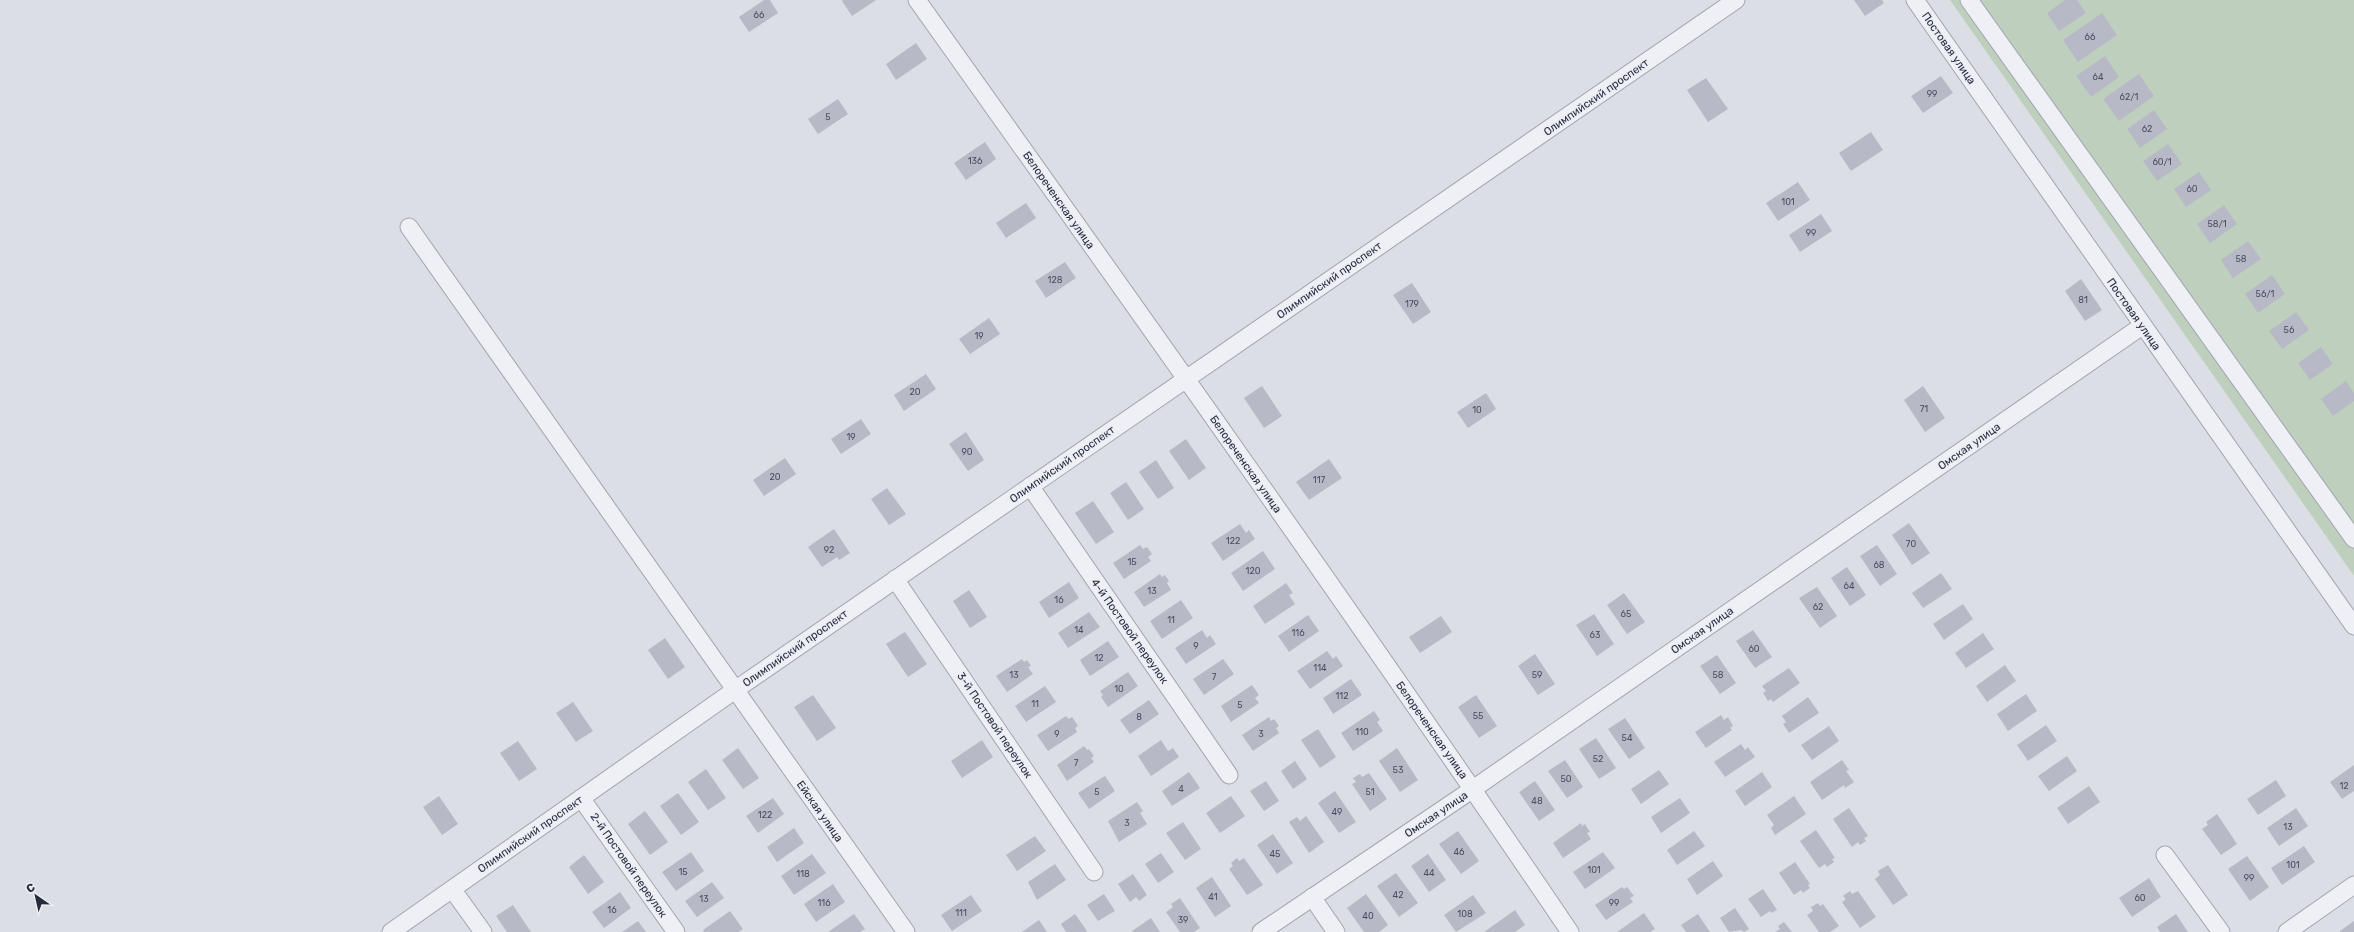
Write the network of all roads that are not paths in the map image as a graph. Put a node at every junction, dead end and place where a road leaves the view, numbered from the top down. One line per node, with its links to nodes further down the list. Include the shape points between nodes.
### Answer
1 (917, 0): 7 (street, Белореченская улица)
2 (1736, 0): 7 (street, Олимпийский проспект)
3 (1915, 0): 6 (street, Постовая улица)
4 (1969, 0): 9 (street)
5 (409, 227): 12 (street, Ейская улица)
6 (2142, 326): 11 (street, Постовая улица); 14 (street, Омская улица)
7 (1186, 379): 8 (street, Олимпийский проспект); 14 (street, Белореченская улица)
8 (1030, 486): 10 (street, Олимпийский проспект); 13 (street, 4-й Постовой переулок)
9 (2354, 538)
10 (895, 579): 12 (street, Олимпийский проспект); 17 (street, 3-й Постовой переулок)
11 (2354, 626)
12 (735, 690): 15 (street, Олимпийский проспект); 24 (street, Ейская улица)
13 (1229, 775)
14 (1473, 789): 20 (street, Омская улица); 27 (street, Белореченская улица)
15 (581, 798): 19 (street, Олимпийский проспект); 23 (street, 2-й Постовой переулок)
16 (2165, 855): 28 (street)
17 (1094, 872)
18 (2354, 885): 29 (street)
19 (452, 889): 21 (street, Олимпийский проспект); 22 (street)
20 (1312, 897): 25 (street, Омская улица); 26 (street)
21 (391, 932)
22 (483, 932)
23 (676, 932)
24 (906, 932)
25 (1261, 932)
26 (1336, 932)
27 (1570, 932)
28 (2221, 932)
29 (2287, 932)

